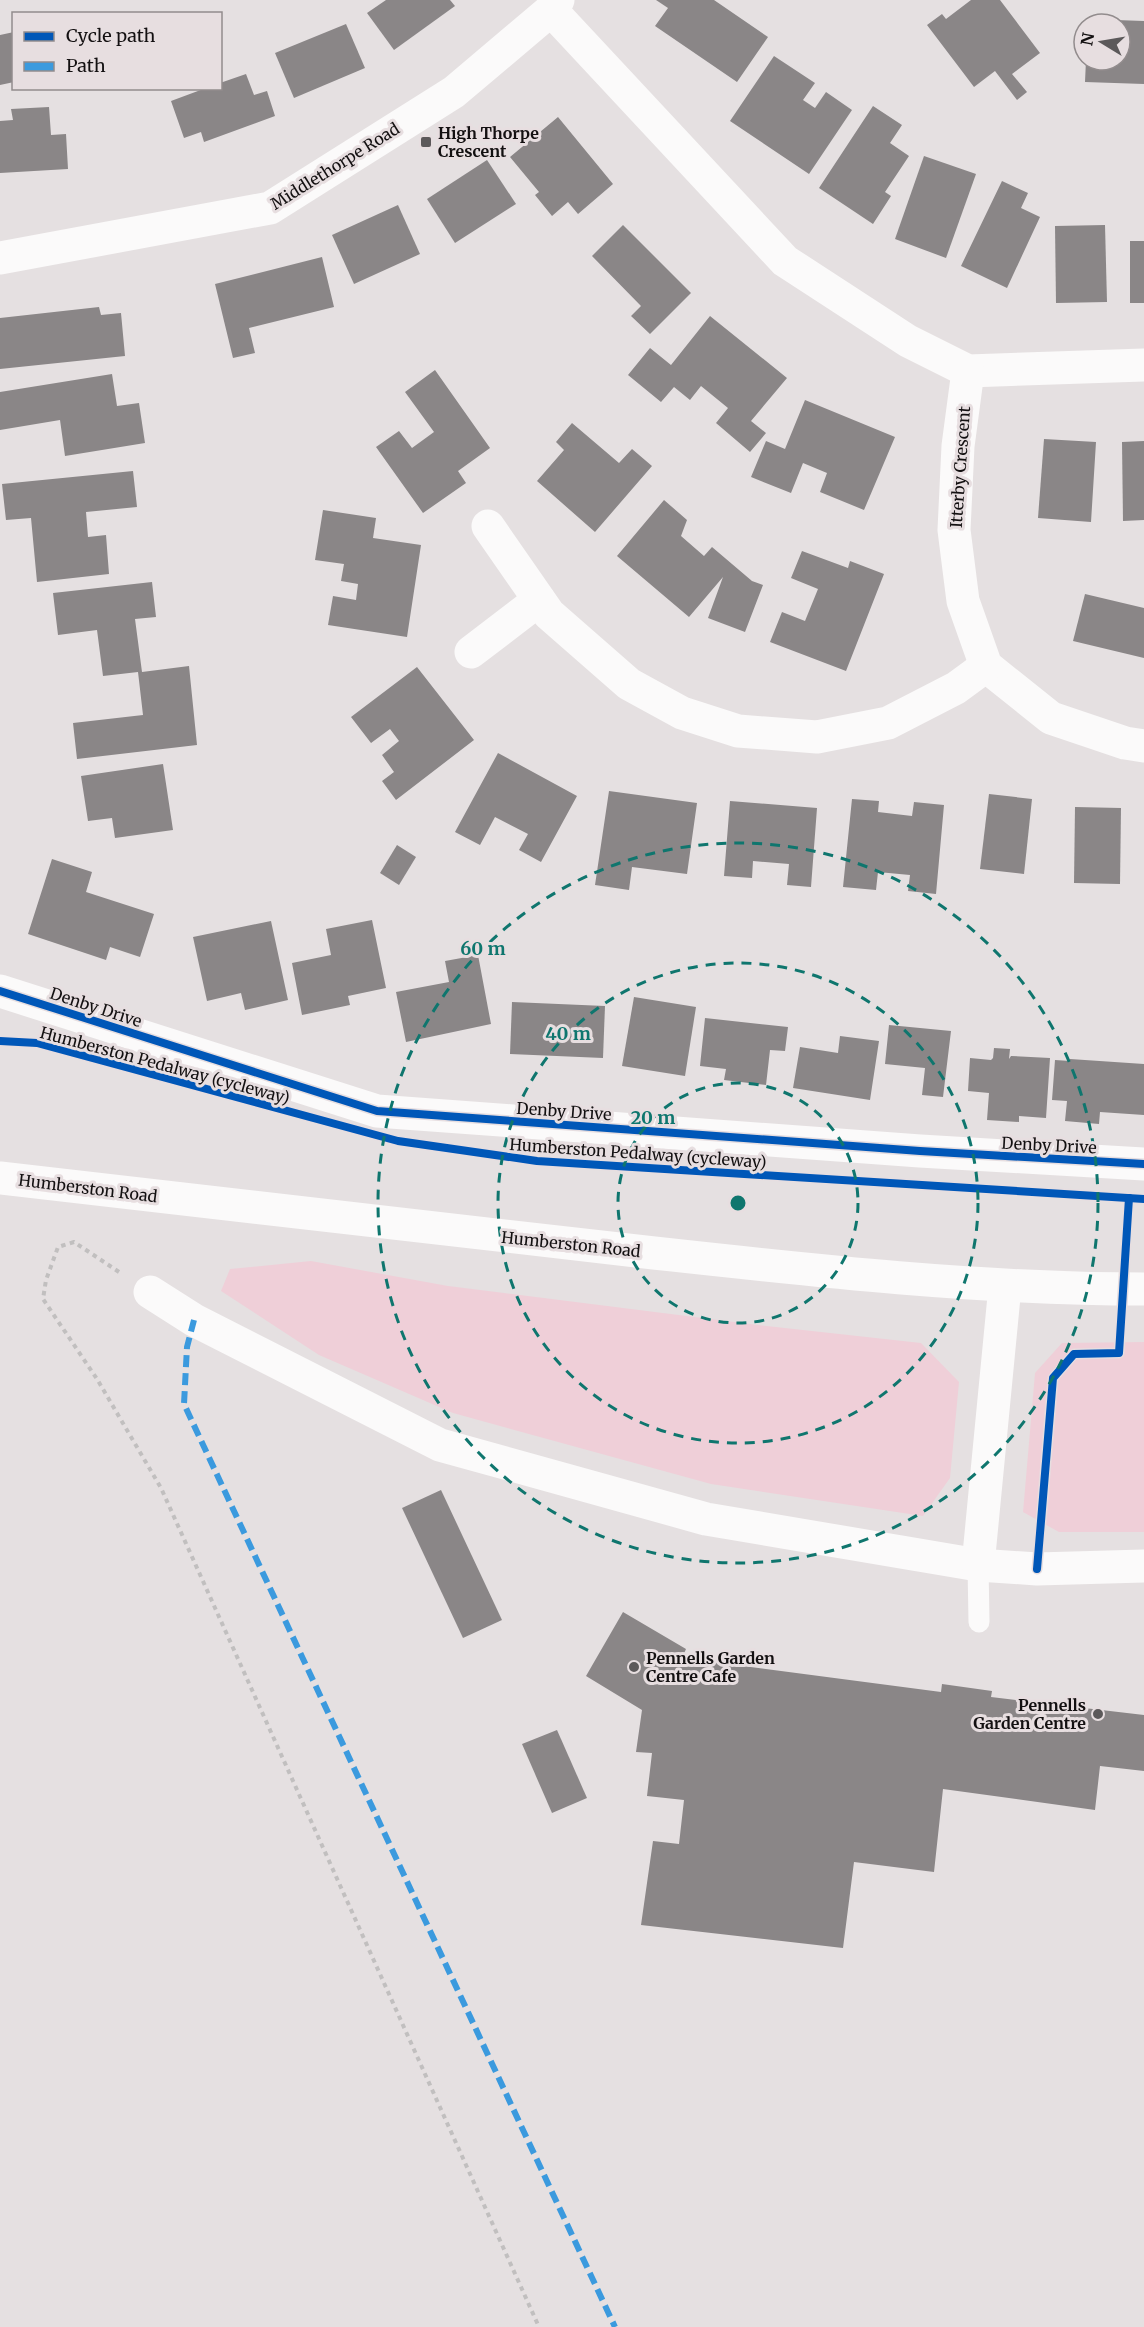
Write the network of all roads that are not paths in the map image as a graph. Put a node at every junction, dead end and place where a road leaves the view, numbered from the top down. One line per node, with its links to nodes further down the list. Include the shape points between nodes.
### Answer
1 (554, 5): 2 (street, Middlethorpe Road, via 454,92 270,208); 4 (street, via 785,261 908,341)
2 (0, 258)
3 (1144, 365): 4 (street)
4 (968, 371): 8 (street, Itterby Crescent, via 958,446 954,530 963,601)
5 (488, 526): 6 (street)
6 (539, 600): 7 (street); 8 (street, via 549,614 629,684 682,713 738,731 817,737 888,723 956,688)
7 (471, 651)
8 (986, 666): 9 (street, via 1050,718)
9 (1144, 746)
10 (0, 991): 11 (street, Denby Drive, via 377,1111)
11 (1144, 1164)
12 (0, 1178): 13 (street, Humberston Road, via 465,1233 888,1278)
13 (1005, 1286): 14 (street, Humberston Road); 16 (street)
14 (1144, 1289)
15 (150, 1292): 16 (street, via 194,1320 440,1445 706,1519)
16 (978, 1565): 17 (street, via 1037,1569); 18 (lane)
17 (1144, 1566)
18 (979, 1622)

